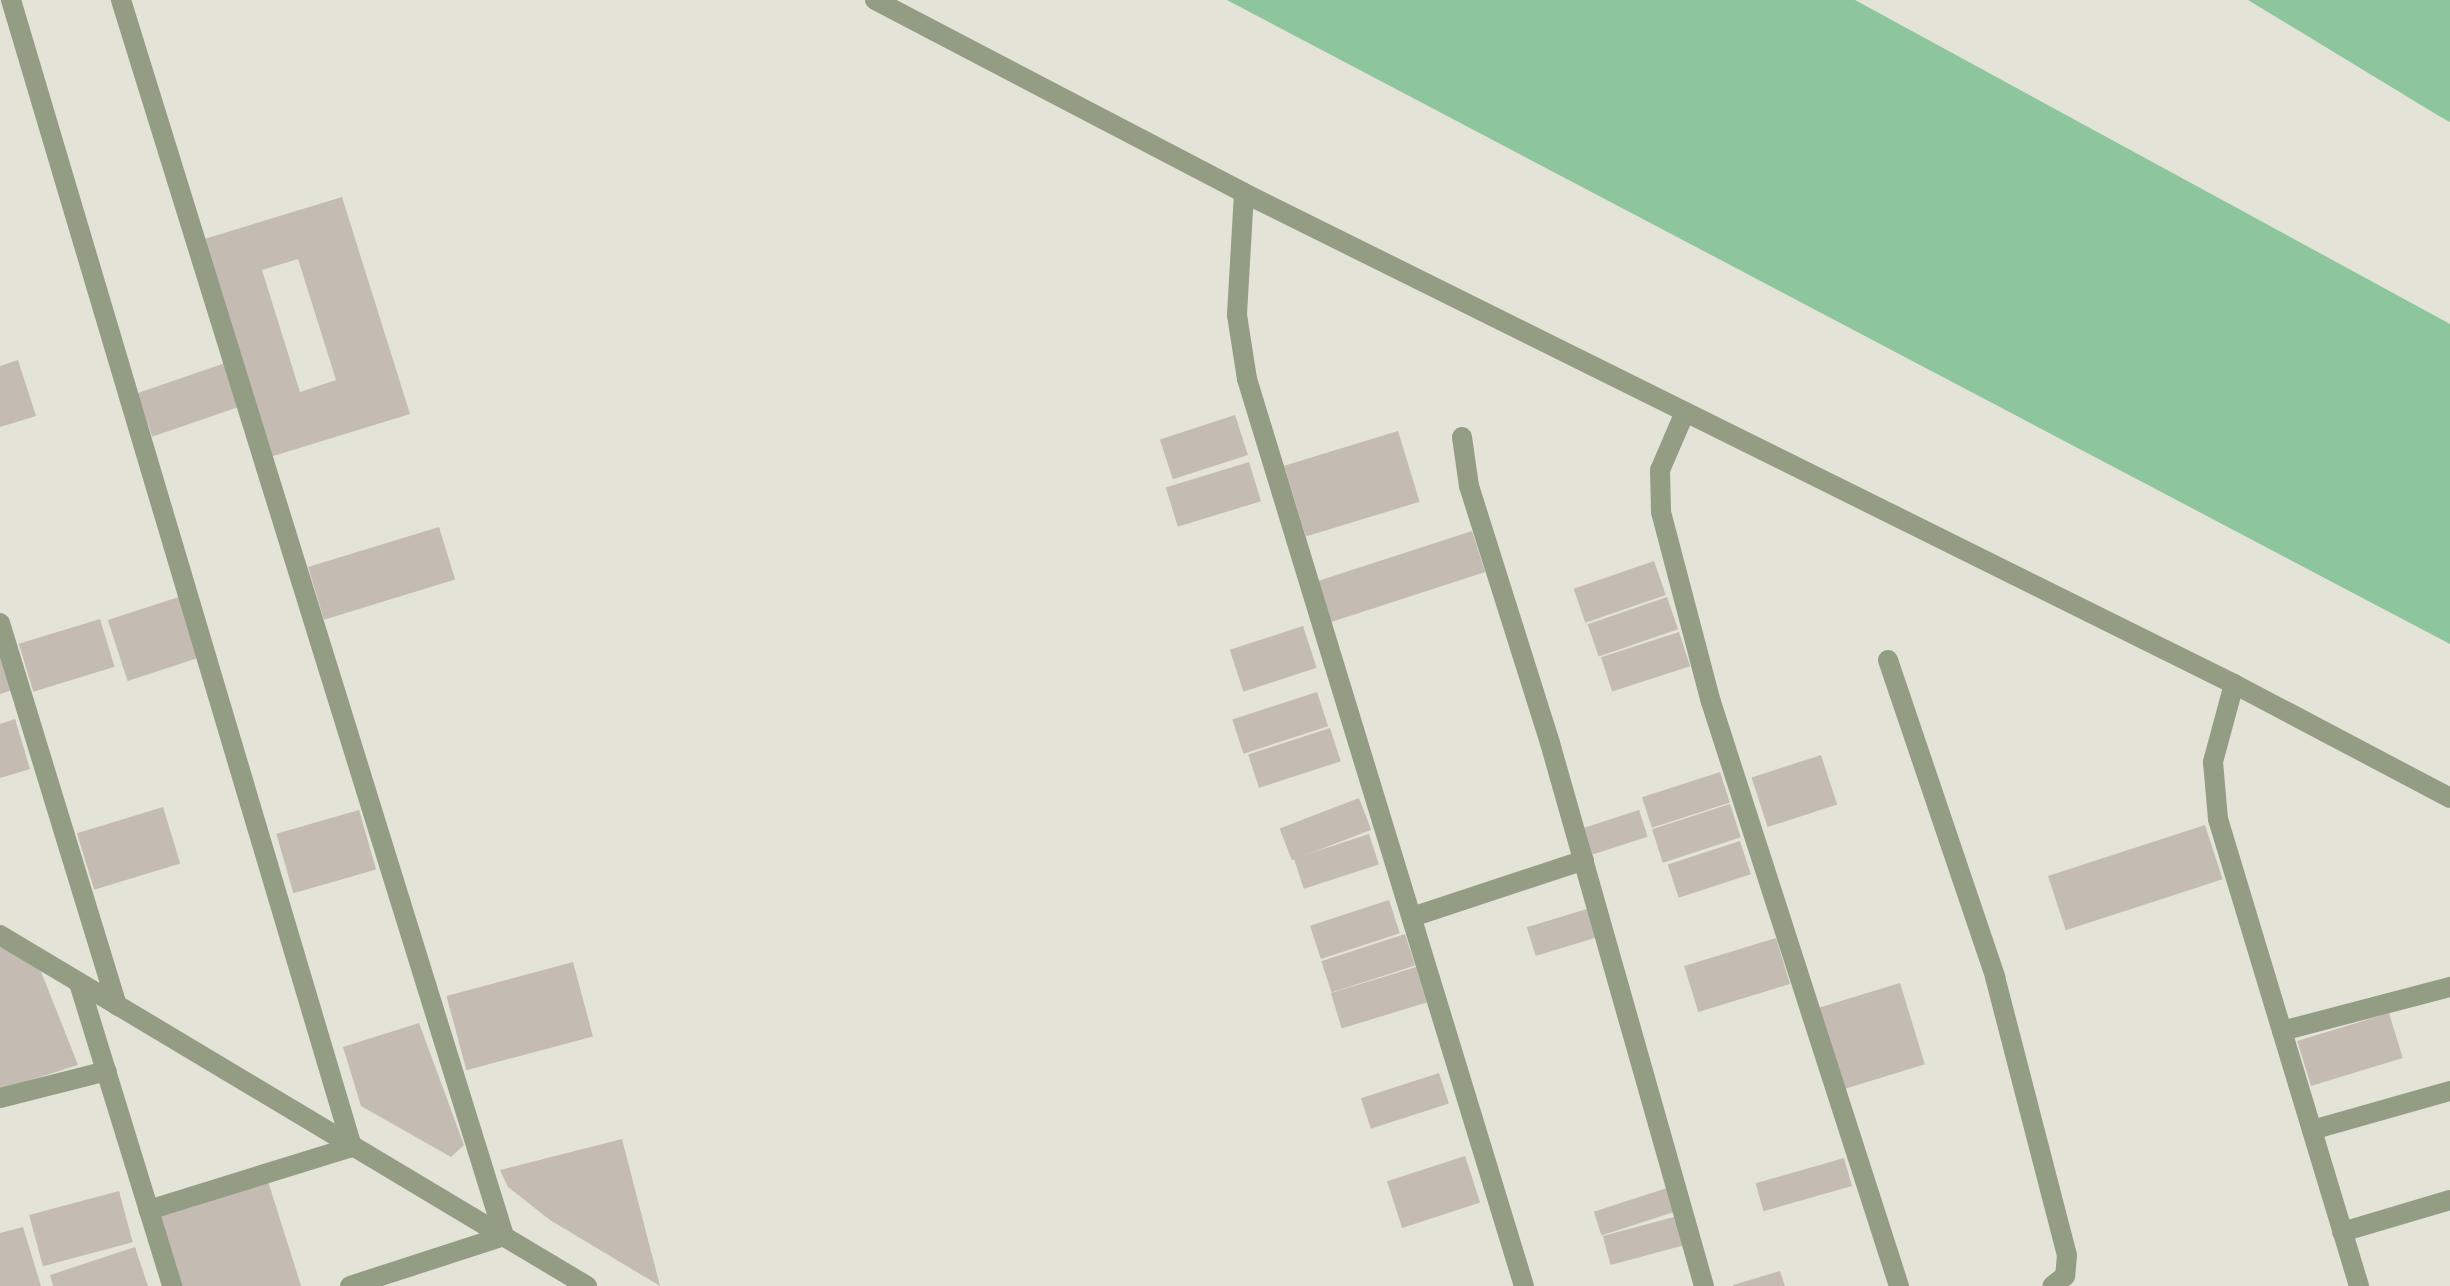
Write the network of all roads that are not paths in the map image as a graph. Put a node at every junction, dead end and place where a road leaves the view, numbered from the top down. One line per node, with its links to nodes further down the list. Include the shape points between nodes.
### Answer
1 (11, 0): 22 (street)
2 (121, 0): 26 (street)
3 (875, 0): 4 (street)
4 (1244, 193): 5 (street); 12 (street, via 1239,349)
5 (1685, 412): 9 (street); 32 (street, via 1660,470 1661,512 1711,702)
6 (1462, 437): 11 (street, via 1469,486)
7 (0, 623): 16 (street)
8 (1888, 660): 33 (street, via 2003,1008 2067,1255 2065,1276)
9 (2234, 684): 10 (street); 17 (street, via 2213,762 2213,790)
10 (2450, 798)
11 (1584, 860): 12 (street); 31 (street)
12 (1412, 917): 30 (street)
13 (0, 935): 14 (street)
14 (79, 983): 16 (street); 18 (street)
15 (2450, 987): 17 (street)
16 (117, 1006): 22 (street)
17 (2282, 1031): 21 (street)
18 (107, 1071): 20 (street); 24 (street)
19 (2450, 1091): 21 (street)
20 (0, 1098)
21 (2312, 1130): 25 (street)
22 (352, 1147): 24 (street); 26 (street)
23 (2450, 1200): 25 (street)
24 (149, 1210): 27 (street)
25 (2342, 1232): 34 (street)
26 (504, 1236): 28 (street); 29 (street)
27 (172, 1286)
28 (350, 1286)
29 (587, 1286)
30 (1524, 1286)
31 (1704, 1286)
32 (1899, 1286)
33 (2052, 1286)
34 (2359, 1286)

